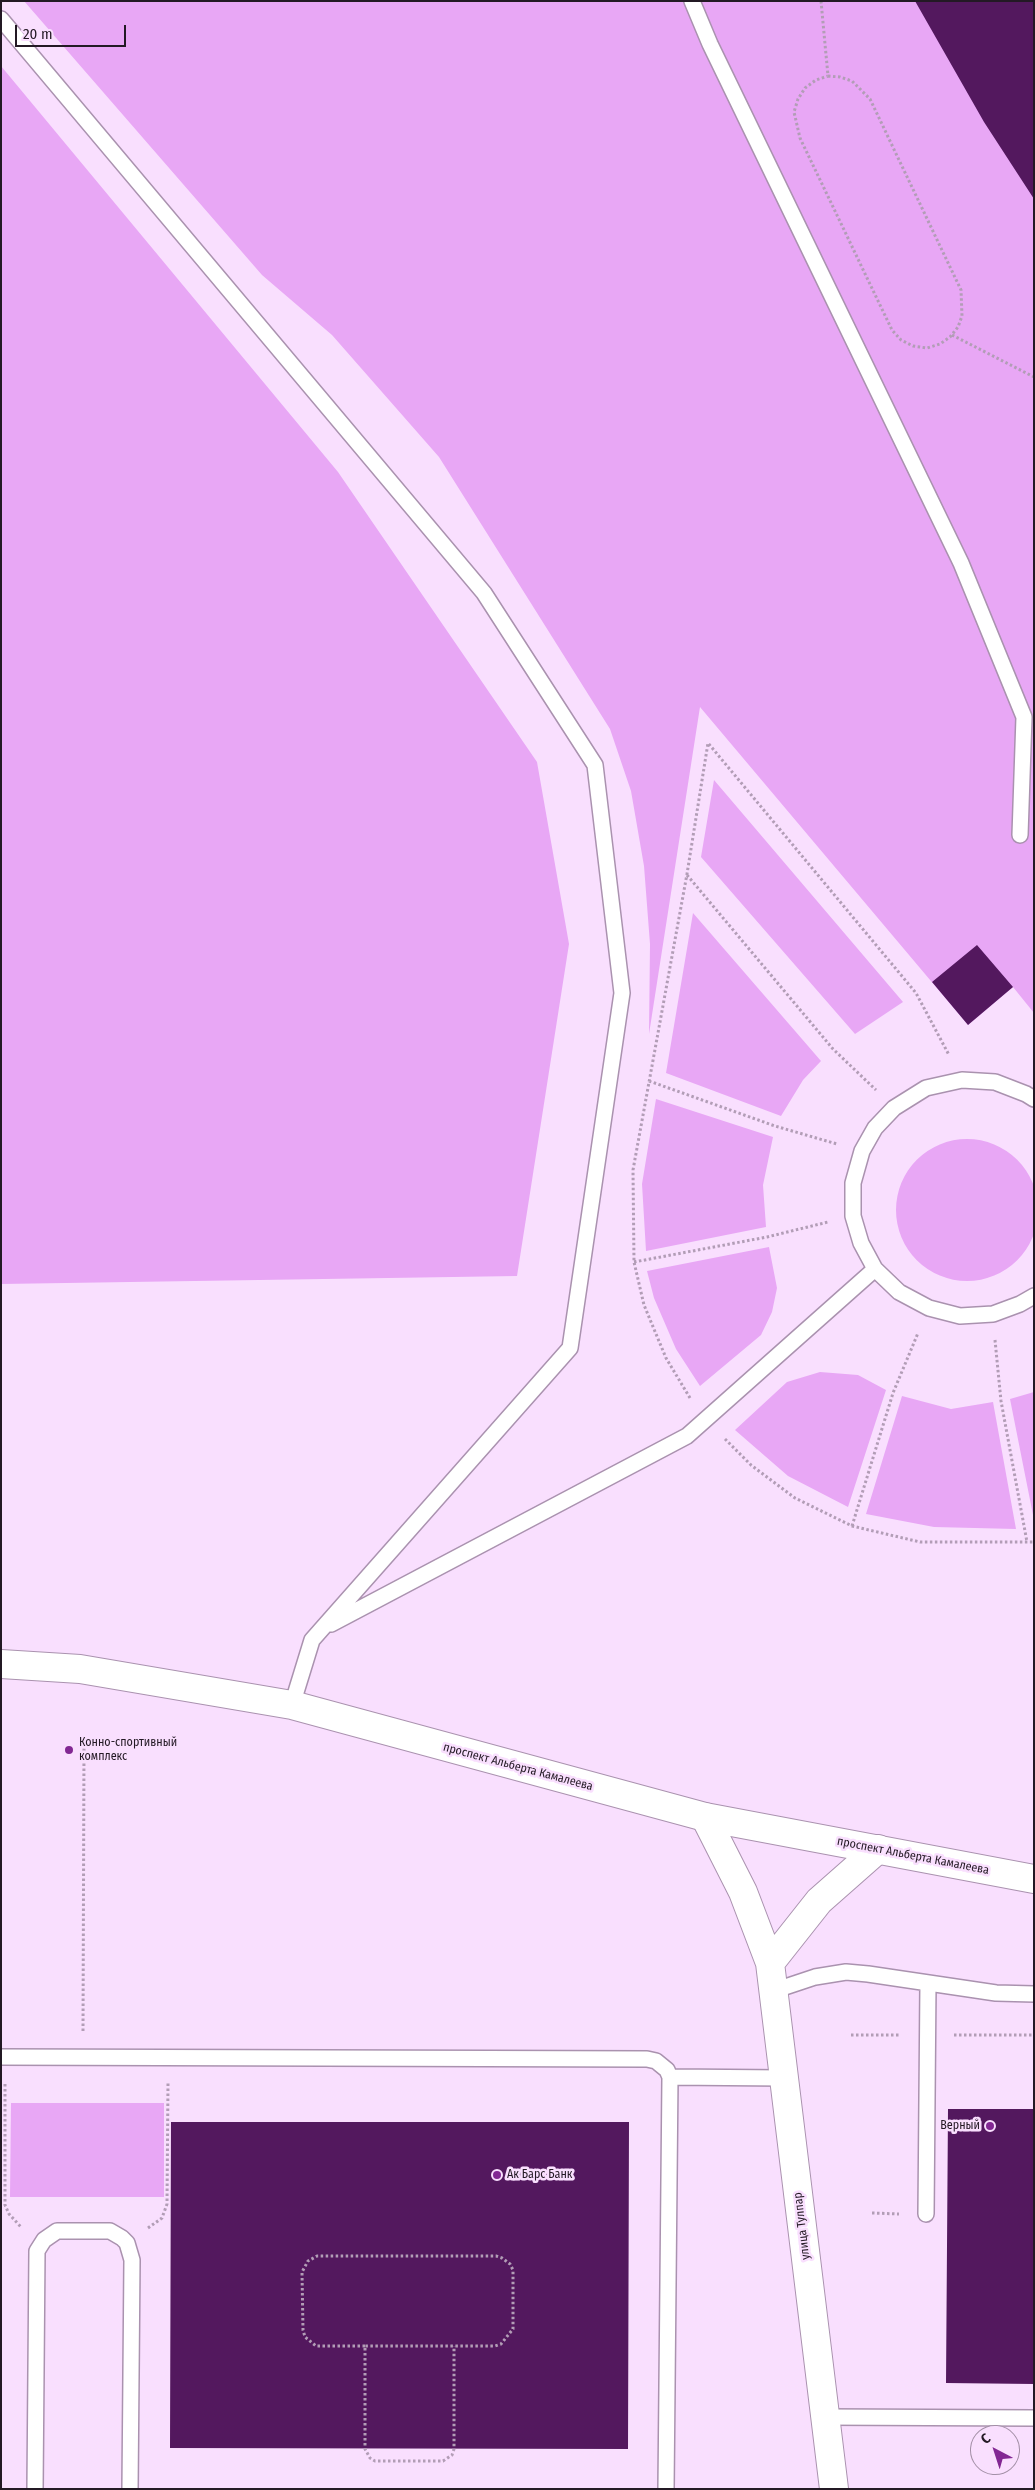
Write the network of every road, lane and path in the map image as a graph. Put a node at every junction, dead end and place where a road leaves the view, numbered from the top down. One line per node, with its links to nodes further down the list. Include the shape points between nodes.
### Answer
1 (692, 1): 7 (lane, via 961,563 1024,717)
2 (821, 1): 4 (path)
3 (1, 19): 24 (lane, via 484,594 595,765 622,993 570,1348)
4 (828, 76): 5 (path, via 852,81 870,99 961,290 962,316); 5 (path, via 816,80 798,99 794,112 796,126 884,319 901,340 914,346 927,348 940,344)
5 (952, 334): 6 (path)
6 (1034, 377)
7 (1020, 835)
8 (687, 874): 9 (path, via 708,743 916,993); 10 (path); 12 (path, via 833,1049)
9 (962, 1080): 11 (lane, via 995,1082); 12 (lane, via 926,1088)
10 (648, 1081): 13 (path, via 775,1126); 15 (path, via 633,1170)
11 (1034, 1099)
12 (894, 1108): 13 (lane, via 875,1128)
13 (862, 1151): 14 (lane, via 853,1183)
14 (853, 1216): 15 (path, via 767,1237); 16 (lane, via 861,1243)
15 (634, 1262): 20 (path, via 644,1305 666,1358 688,1395)
16 (875, 1268): 18 (lane, via 899,1292); 20 (lane)
17 (1034, 1296): 19 (lane)
18 (929, 1308): 19 (lane, via 960,1316); 21 (path, via 893,1394)
19 (992, 1314): 22 (path, via 1001,1401)
20 (708, 1418): 21 (path, via 751,1465 795,1498); 24 (lane, via 687,1436)
21 (852, 1526): 22 (path, via 920,1542)
22 (1027, 1542): 23 (path)
23 (1034, 1542)
24 (324, 1629): 26 (lane, via 312,1640)
25 (1, 1664): 26 (main road, проспект Альберта Камалеева, via 80,1668)
26 (292, 1705): 28 (main road, проспект Альберта Камалеева)
27 (84, 1746): 36 (path)
28 (705, 1818): 29 (main road, проспект Альберта Камалеева); 31 (main road, улица Тулпар, via 743,1892)
29 (878, 1849): 30 (main road, проспект Альберта Камалеева); 31 (main road, via 819,1901)
30 (1034, 1879)
31 (770, 1962): 33 (main road, улица Тулпар)
32 (928, 1983): 33 (lane, via 846,1972 815,1977); 34 (lane, via 996,1993); 40 (lane)
33 (773, 1991): 39 (main road, улица Тулпар)
34 (1034, 1994)
35 (3, 2056): 36 (lane); 42 (path, via 5,2205 14,2220)
36 (83, 2057): 37 (lane)
37 (168, 2057): 38 (lane, via 647,2058 662,2065); 41 (path, via 166,2209 162,2218)
38 (670, 2077): 39 (lane); 49 (lane)
39 (784, 2078): 45 (main road, улица Тулпар)
40 (926, 2214)
41 (127, 2243): 42 (lane, via 110,2231 57,2231); 48 (lane, via 132,2260)
42 (40, 2244): 47 (lane, via 36,2259)
43 (365, 2346): 44 (path); 44 (path, via 365,2449 370,2458 375,2462 443,2462 454,2449); 44 (path, via 316,2346 305,2337 302,2330 302,2272 308,2261 317,2256 502,2258 513,2270 513,2330 495,2346)
44 (454, 2346)
45 (825, 2417): 46 (lane); 50 (main road, улица Тулпар)
46 (1034, 2418)
47 (35, 2489)
48 (130, 2489)
49 (666, 2489)
50 (834, 2489)

